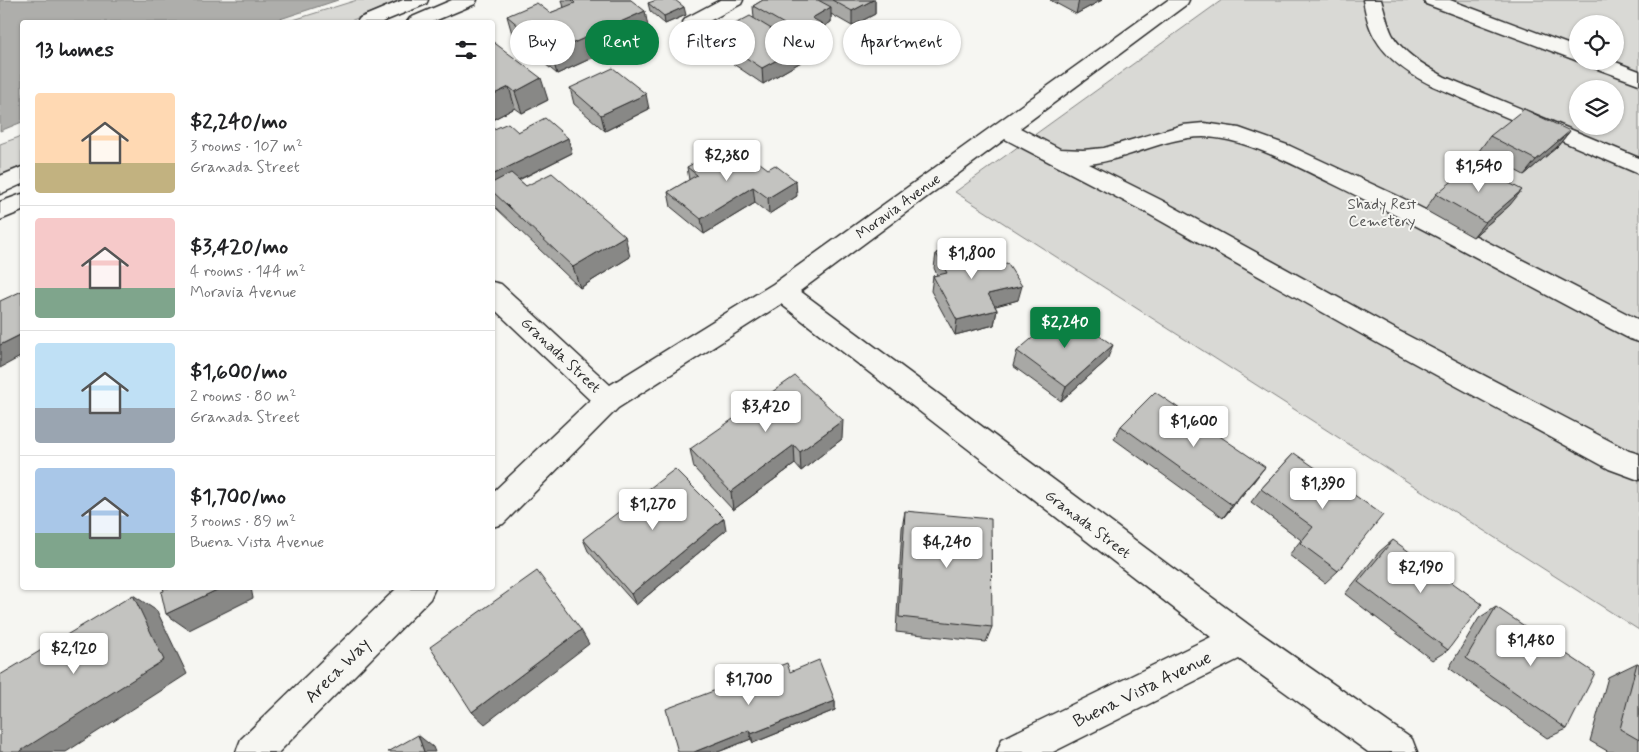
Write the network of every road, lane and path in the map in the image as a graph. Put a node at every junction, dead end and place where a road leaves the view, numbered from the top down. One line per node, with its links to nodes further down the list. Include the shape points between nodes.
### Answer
1 (419, 0): 7 (street)
2 (468, 0): 8 (street)
3 (734, 0): 9 (street)
4 (1180, 0): 13 (street, Moravia Avenue)
5 (1372, 0): 15 (street, via 1385,40 1423,73)
6 (1433, 0): 10 (street)
7 (372, 20)
8 (423, 20)
9 (697, 20)
10 (1569, 52)
11 (1618, 70): 12 (street)
12 (1639, 78)
13 (1004, 129): 14 (street); 20 (street, Moravia Avenue)
14 (1057, 156): 22 (street, via 1105,155 1183,132 1231,133 1282,151 1394,204); 24 (street, via 1396,341 1619,460)
15 (1639, 167)
16 (20, 176): 17 (street)
17 (0, 186)
18 (20, 203): 19 (street)
19 (0, 212)
20 (782, 291): 23 (street, Moravia Avenue); 27 (street, Granada Street)
21 (495, 294): 23 (street, Granada Street)
22 (1639, 332)
23 (608, 400): 25 (street)
24 (1639, 467)
25 (495, 511)
26 (417, 590): 28 (street, Areca Way)
27 (1241, 640): 29 (street, Buena Vista Avenue); 30 (street, Granada Street)
28 (254, 752)
29 (1015, 752)
30 (1398, 752)

